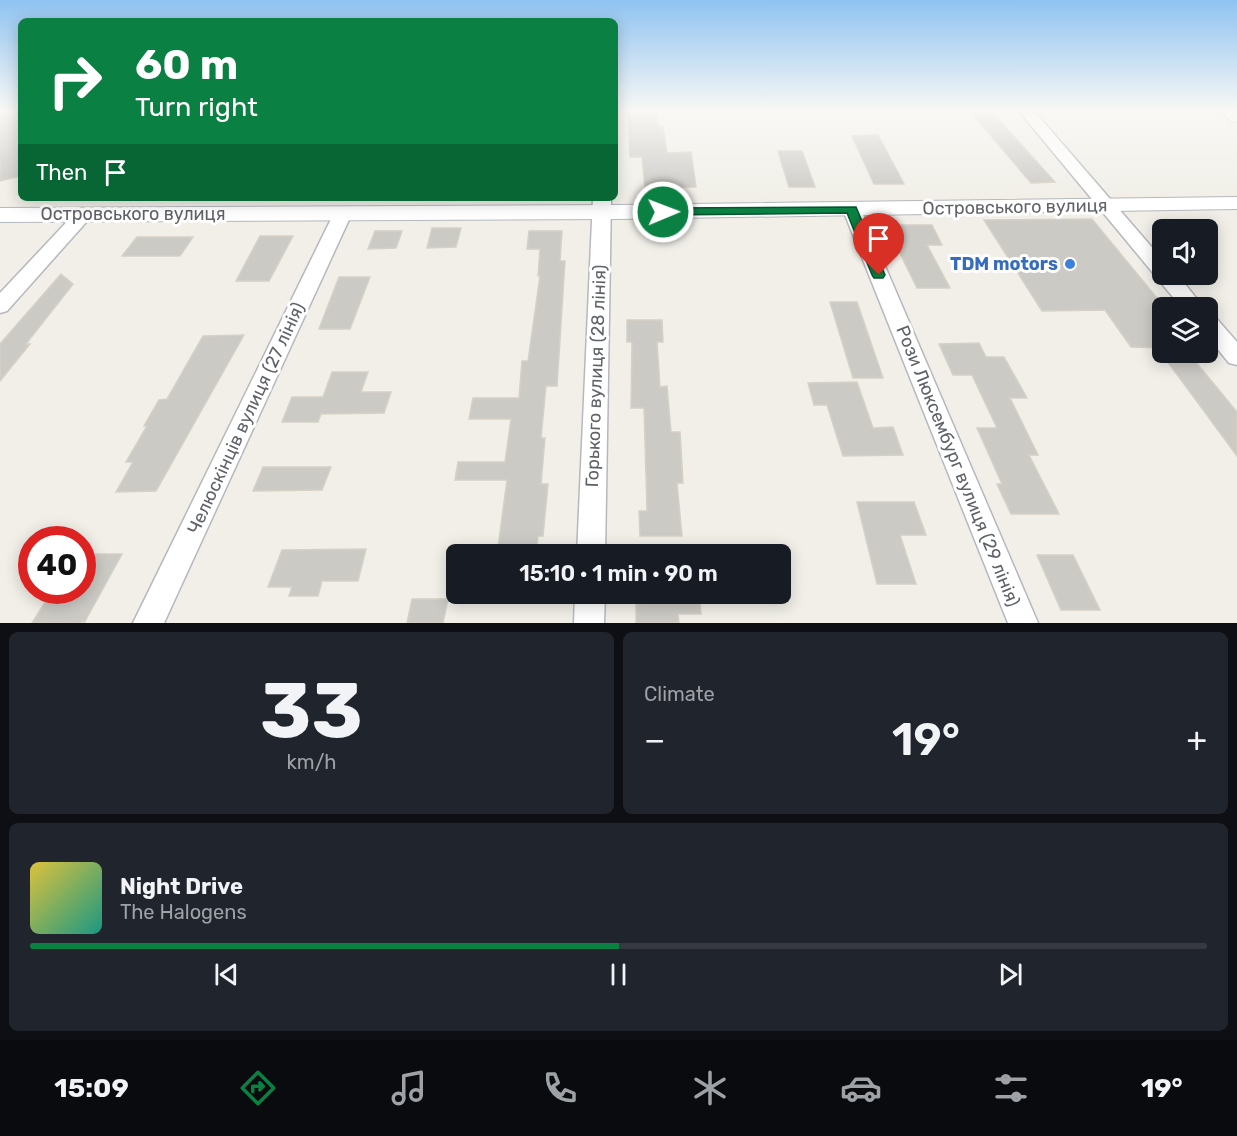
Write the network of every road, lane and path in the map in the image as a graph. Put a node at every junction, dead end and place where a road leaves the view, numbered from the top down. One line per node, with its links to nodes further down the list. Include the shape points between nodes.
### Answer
1 (1050, 140): 4 (street)
2 (1237, 203): 4 (street, Островського вулиця)
3 (601, 205): 5 (street, Островського вулиця); 6 (street, Островського вулиця); 15 (street, Горького вулиця (28 лiнiя))
4 (1105, 206): 5 (street, Островського вулиця); 9 (street)
5 (852, 210): 19 (street, Рози Люксембург вулиця (29 лiнiя))
6 (343, 213): 8 (street, Островського вулиця); 17 (street, Челюскінців вулиця (27 лiнiя))
7 (0, 215): 8 (street, Островського вулиця)
8 (83, 215): 12 (street)
9 (1152, 259)
10 (1174, 285): 11 (street)
11 (1185, 297)
12 (0, 306)
13 (1218, 335): 14 (street)
14 (1237, 357)
15 (591, 544)
16 (590, 604): 18 (street)
17 (148, 623)
18 (589, 623)
19 (1023, 623)

